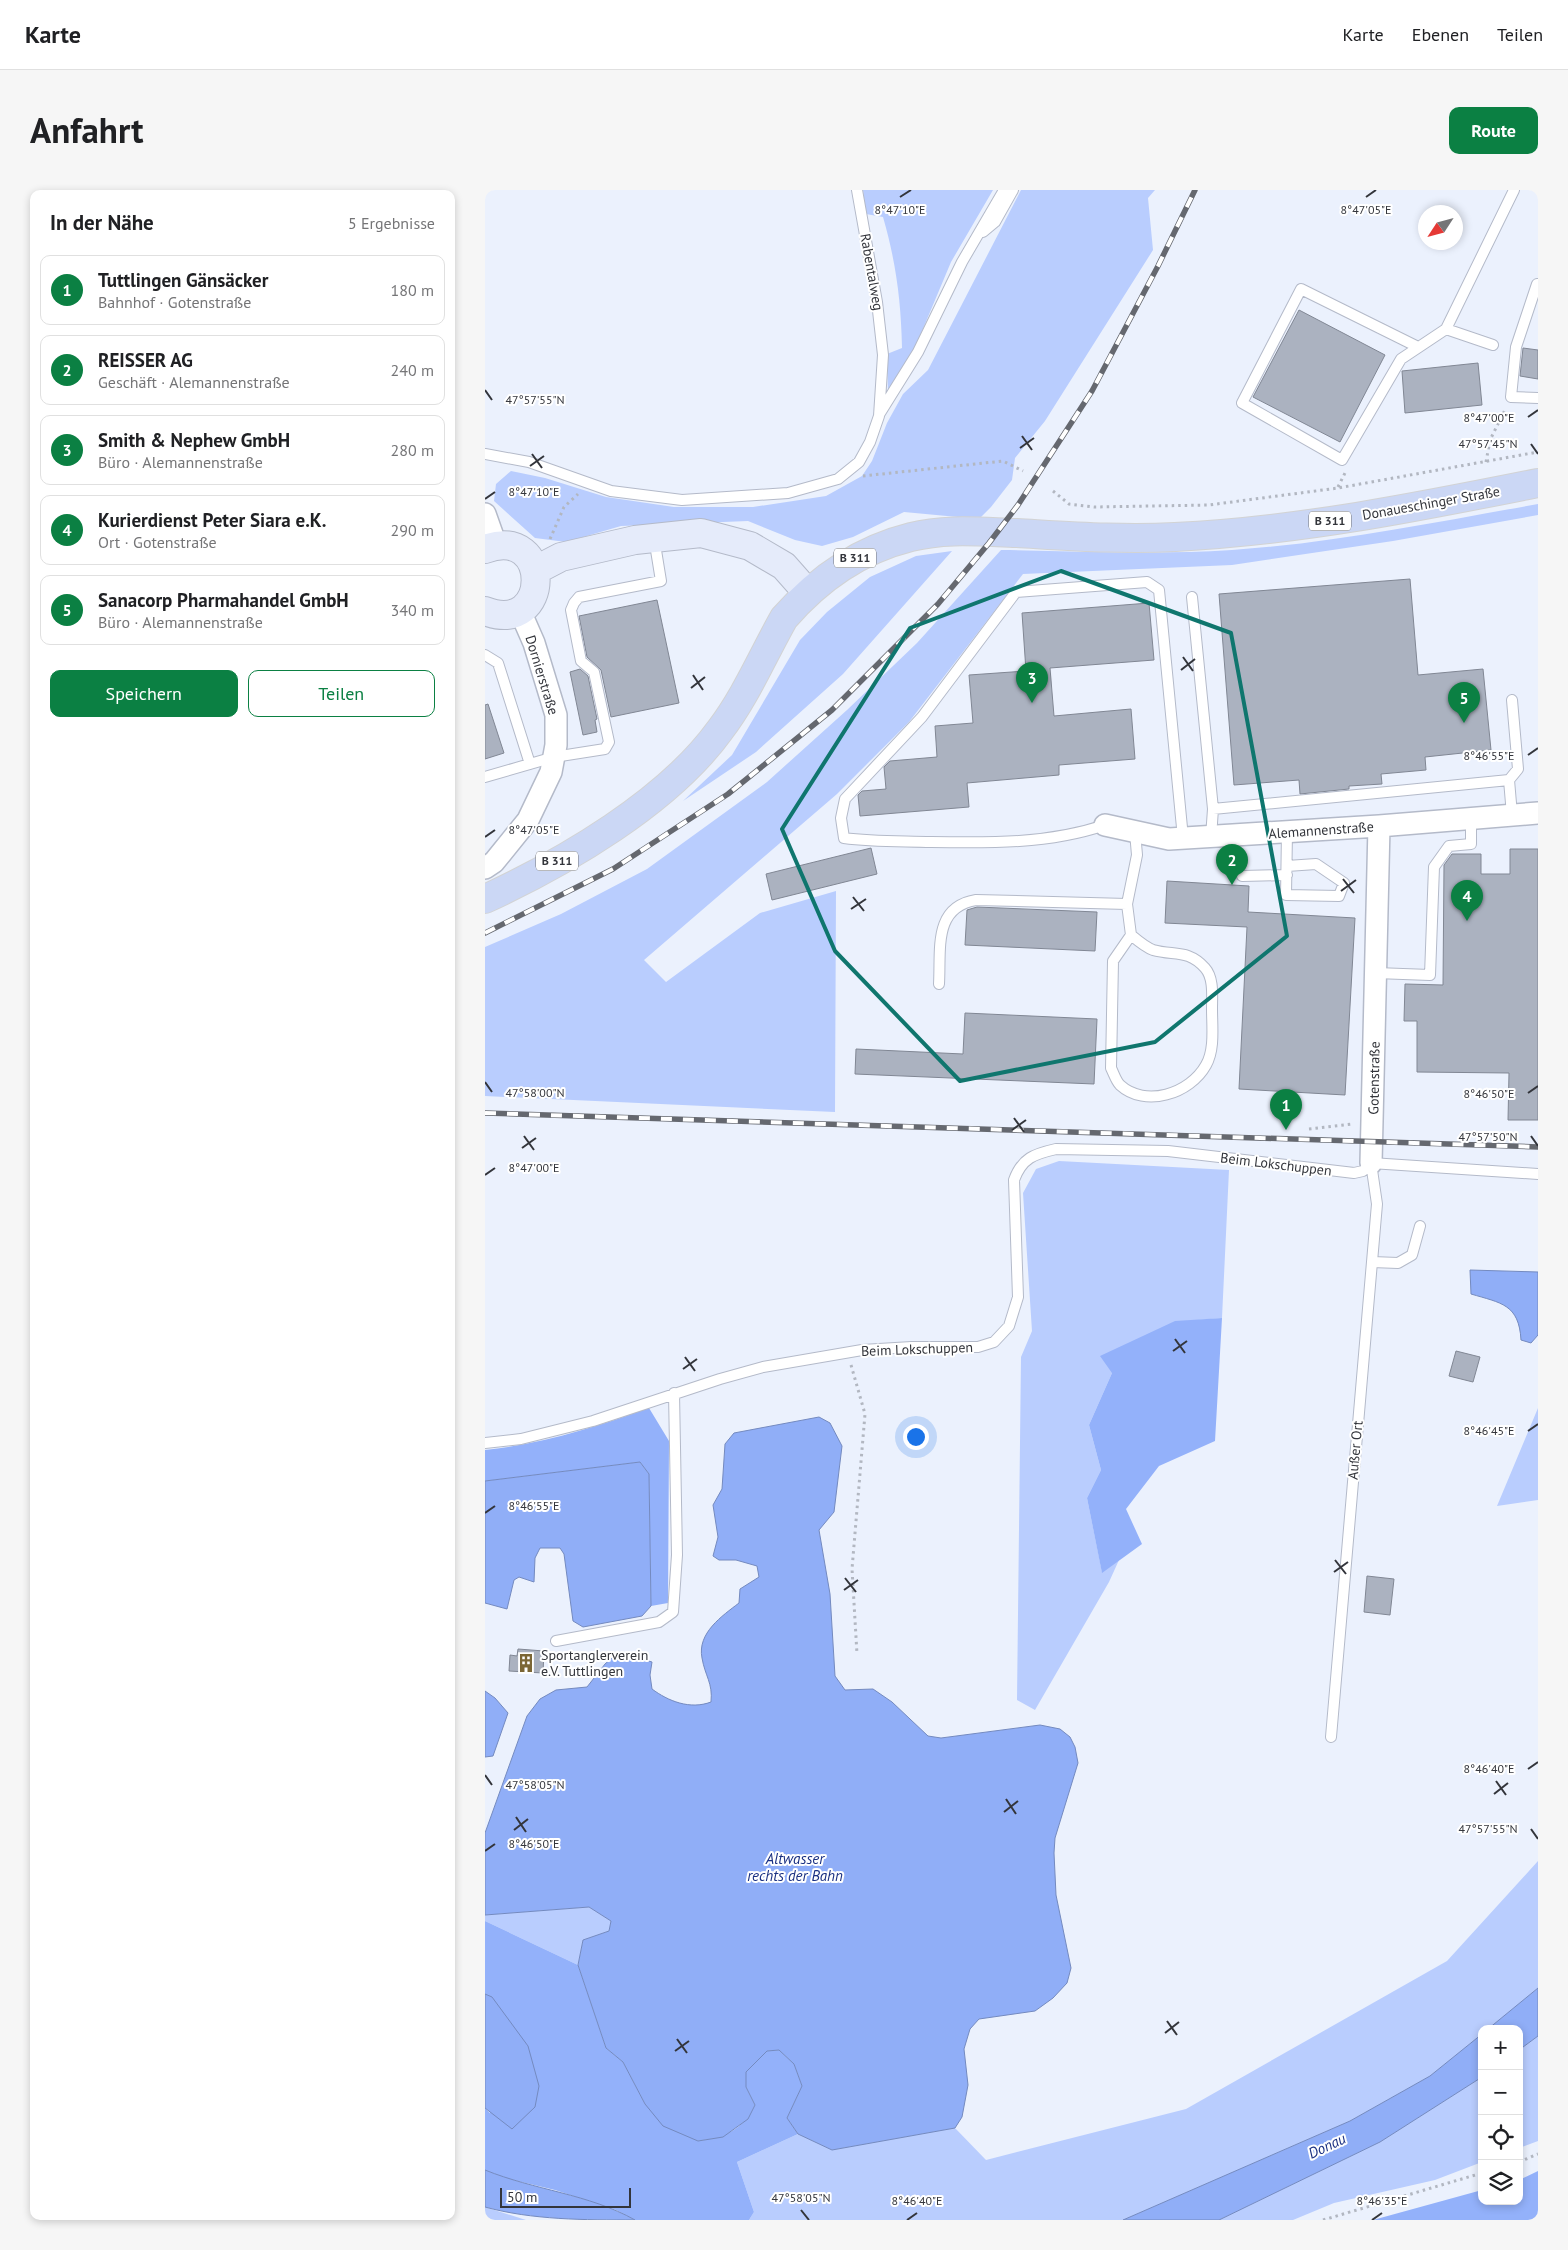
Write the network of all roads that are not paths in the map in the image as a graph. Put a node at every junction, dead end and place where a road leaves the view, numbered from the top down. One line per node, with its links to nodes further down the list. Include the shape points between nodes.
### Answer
1 (857, 190): 11 (lane, Rabentalweg, via 883,355)
2 (1004, 190): 5 (lane)
3 (1013, 190): 5 (lane, via 995,222)
4 (1514, 190): 7 (lane)
5 (978, 236): 11 (lane, via 918,352)
6 (1537, 284): 10 (lane, via 1516,347 1511,397)
7 (1447, 329): 8 (lane); 9 (lane)
8 (1493, 345)
9 (1418, 347): 9 (lane, via 1401,359 1343,460 1242,404 1301,289)
10 (1538, 398)
11 (879, 416): 12 (lane, via 871,442 859,462 838,479 788,493 682,500 611,490 529,462)
12 (485, 454)
13 (1538, 484): 18 (main road, Donaueschinger Straße / B 311, via 1294,527 1175,537 931,533 910,537 854,559)
14 (485, 514): 16 (street)
15 (653, 538): 17 (street, via 561,557); 18 (street, via 701,533 750,546 784,566); 24 (lane, via 661,581 579,597 573,603 571,610 581,661 595,672 609,742 605,749)
16 (490, 547): 17 (street, via 509,546 521,550)
17 (536, 570): 21 (street, via 535,592)
18 (807, 592): 41 (main road, B 311, via 784,618 720,731 672,784 626,818 560,859)
19 (1192, 597): 28 (lane)
20 (485, 611): 21 (street, via 495,615)
21 (520, 611): 24 (street, Dornierstraße, via 534,643 556,715)
22 (485, 655): 25 (lane, via 498,663)
23 (1511, 700): 27 (lane, via 1518,768)
24 (554, 757): 25 (lane); 38 (street, Dornierstraße, via 551,772 528,820 494,862)
25 (530, 764): 26 (lane)
26 (485, 777)
27 (1509, 780): 28 (lane); 30 (lane)
28 (1213, 809): 36 (lane)
29 (1538, 813): 30 (street, Alemannenstraße)
30 (1512, 815): 31 (street, Alemannenstraße)
31 (1471, 818): 33 (street, Alemannenstraße); 44 (lane, via 1471,844 1449,846 1434,867 1430,975)
32 (1105, 826): 34 (street, Alemannenstraße); 37 (lane, via 1074,836 985,843 865,841 844,838 841,818 845,799 922,717 1016,592 1147,582 1159,590)
33 (1379, 826): 35 (street, Alemannenstraße); 44 (street, Gotenstraße)
34 (1135, 832): 37 (street, Alemannenstraße, via 1169,839); 42 (lane, via 1137,854)
35 (1287, 832): 36 (street, Alemannenstraße); 39 (lane)
36 (1211, 837): 37 (street, Alemannenstraße)
37 (1183, 838)
38 (485, 868)
39 (1287, 871): 39 (lane, via 1286,895 1339,896 1344,883 1316,864); 40 (lane)
40 (1242, 876)
41 (485, 899)
42 (1127, 904): 43 (lane); 45 (lane, via 976,900 962,903 949,913 943,926)
43 (1131, 935): 43 (lane, via 1152,950 1184,953 1196,959 1207,970 1213,988 1211,1052 1206,1066 1183,1087 1149,1098 1131,1093 1118,1084 1111,1068 1113,961)
44 (1376, 974): 46 (street, Gotenstraße)
45 (939, 984)
46 (1371, 1163): 47 (lane); 49 (lane, Außer Ort, via 1377,1204); 50 (lane, Beim Lokschuppen, via 1363,1171 1354,1173 1168,1151 1056,1149 1038,1153 1019,1166 1015,1180 1018,1297 1009,1326 1001,1336 978,1347 911,1347 848,1352 763,1367)
47 (1538, 1174)
48 (1420, 1226): 49 (lane, via 1412,1255 1398,1263)
49 (1371, 1262): 53 (lane, Außer Ort)
50 (674, 1393): 51 (lane, Beim Lokschuppen, via 593,1422); 52 (lane, via 677,1555 673,1612 659,1622)
51 (485, 1443)
52 (556, 1641)
53 (1331, 1737)

